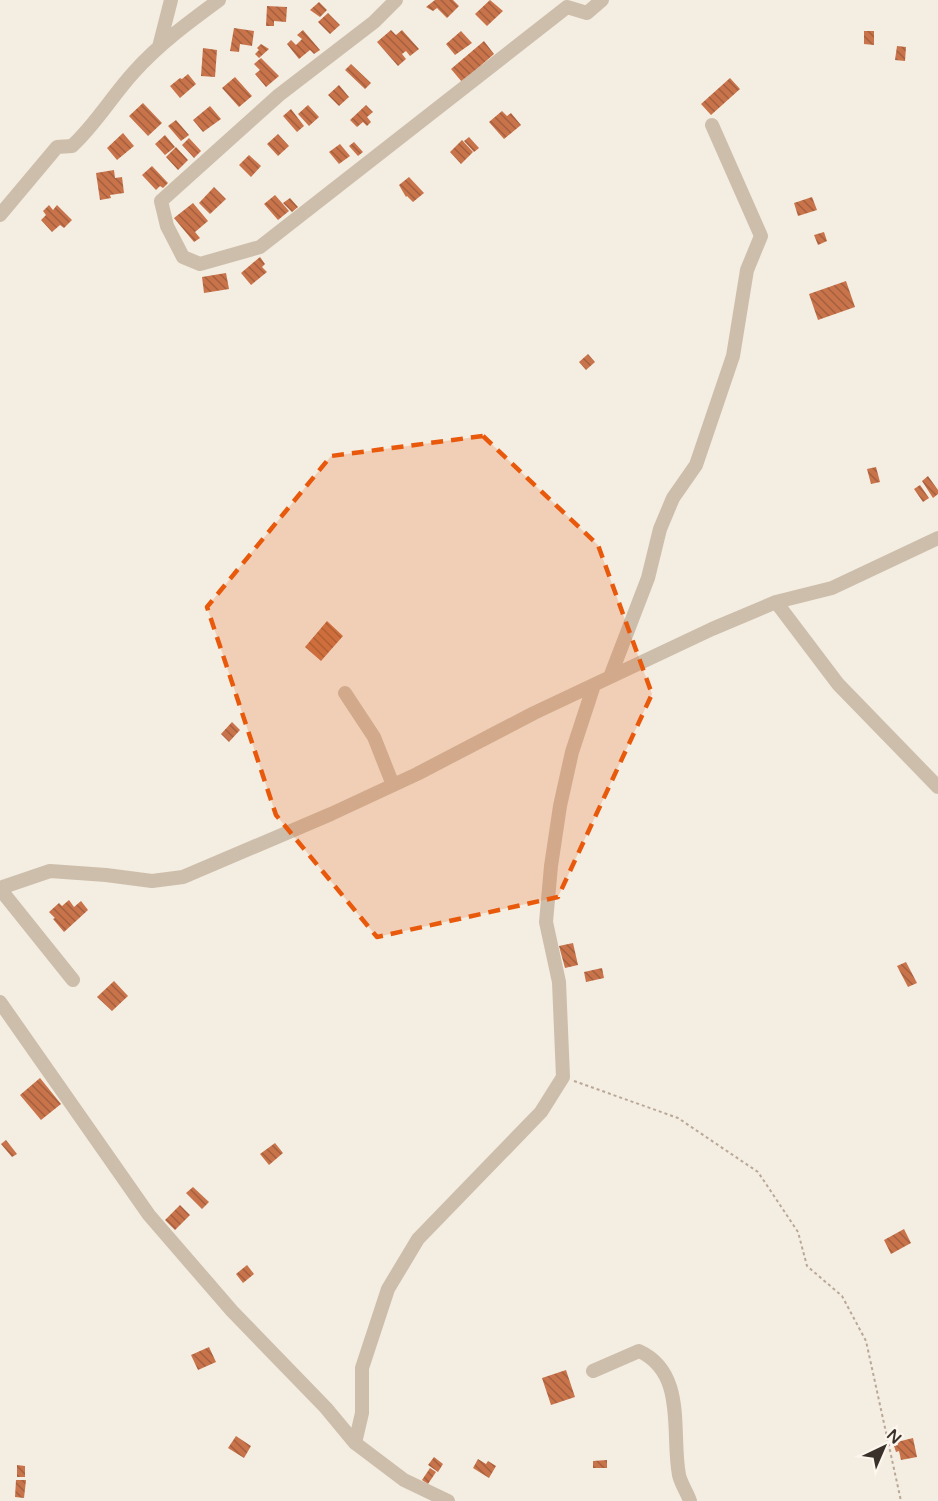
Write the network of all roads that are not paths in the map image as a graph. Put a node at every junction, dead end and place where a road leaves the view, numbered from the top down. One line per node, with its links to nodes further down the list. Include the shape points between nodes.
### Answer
1 (171, 0): 6 (street)
2 (219, 0): 6 (street, via 175,32)
3 (396, 0): 5 (street, via 374,22 279,95 160,201 167,226 183,257 200,264 260,247)
4 (602, 0): 5 (street, via 587,13)
5 (566, 3)
6 (158, 50): 8 (street, via 135,71 86,134 72,146 57,147)
7 (712, 125): 11 (street, via 761,236 747,270 733,356 696,465 673,498 660,529 648,578)
8 (0, 215)
9 (938, 538): 10 (street, via 832,588)
10 (776, 602): 11 (street); 15 (street, via 838,684)
11 (610, 677): 12 (street)
12 (594, 685): 14 (street); 20 (street, via 572,752 560,806 546,922 558,982 563,1077 541,1112 418,1239 388,1289 362,1368 363,1413)
13 (345, 693): 14 (street, via 374,737)
14 (393, 785): 16 (street, via 183,877 152,881 50,871)
15 (938, 788)
16 (0, 889): 17 (street)
17 (74, 980)
18 (0, 1002): 20 (street, via 149,1215)
19 (593, 1371): 22 (street, via 639,1351 662,1366 675,1416 680,1476)
20 (355, 1443): 21 (street, via 404,1480)
21 (448, 1501)
22 (690, 1501)

